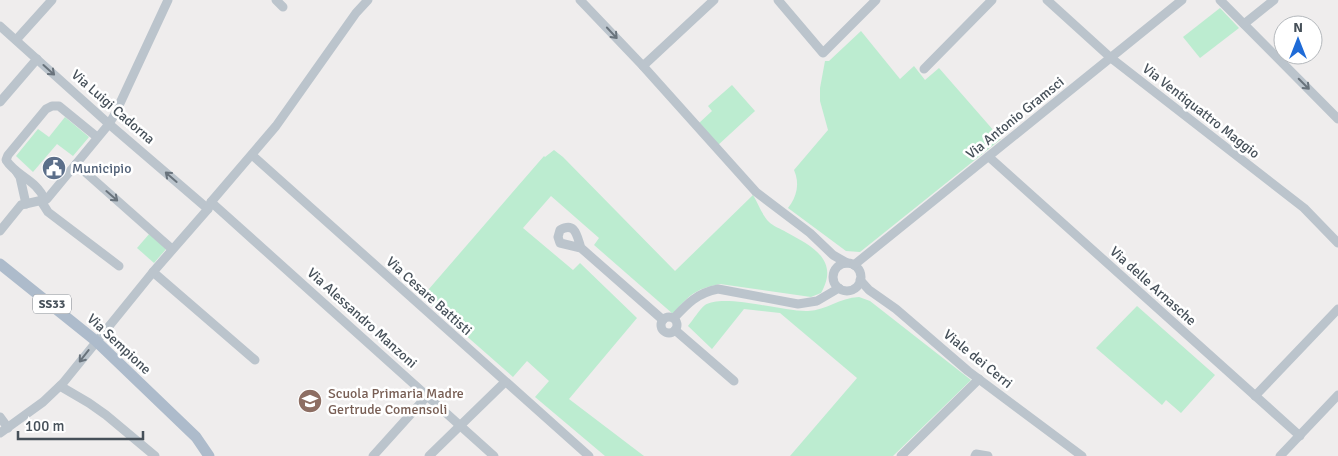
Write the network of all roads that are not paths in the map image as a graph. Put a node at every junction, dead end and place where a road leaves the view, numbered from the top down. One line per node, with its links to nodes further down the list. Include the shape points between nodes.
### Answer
1 (52, 0): 17 (street)
2 (168, 0): 24 (street)
3 (276, 0): 14 (street)
4 (368, 0): 26 (street)
5 (580, 0): 20 (street, one-way to 20)
6 (714, 0): 20 (street)
7 (778, 0): 8 (street, via 822,53)
8 (876, 0)
9 (992, 0): 21 (street)
10 (1048, 0): 18 (street, Via Ventiquattro Maggio)
11 (1182, 0): 18 (street, Via Antonio Gramsci)
12 (1220, 0): 15 (street)
13 (1274, 0): 15 (street)
14 (283, 7)
15 (1244, 24): 23 (street, one-way to 23)
16 (0, 26): 17 (street, Via Luigi Cadorna)
17 (16, 40): 19 (street, Via Luigi Cadorna)
18 (1111, 58): 27 (street, Via Antonio Gramsci); 34 (street, Via Ventiquattro Maggio, via 1304,208)
19 (37, 59): 22 (street); 24 (street, Via Luigi Cadorna, one-way to 24)
20 (643, 66): 37 (street, via 756,192)
21 (924, 69)
22 (0, 102)
23 (1338, 119)
24 (109, 124): 25 (street); 32 (street, Via Luigi Cadorna, one-way to 24)
25 (97, 138): 28 (street); 29 (street, via 59,106 49,107 6,158)
26 (250, 157): 32 (street); 53 (street, Via Cesare Battisti)
27 (989, 157): 40 (street, Via Antonio Gramsci, via 864,258); 58 (street, Via delle Arnasche)
28 (76, 164): 30 (street); 36 (street, one-way to 36)
29 (16, 171): 30 (street, via 40,189); 31 (street)
30 (43, 200): 31 (street); 39 (street, via 48,212)
31 (26, 204): 33 (street, via 21,205)
32 (210, 205): 36 (street); 57 (street, Via Alessandro Manzoni)
33 (0, 230)
34 (1336, 238)
35 (581, 248): 48 (street)
36 (172, 249): 42 (street)
37 (833, 255): 40 (street); 41 (street)
38 (0, 264): 50 (main road, Via Sempione / SS33)
39 (119, 266)
40 (855, 269): 41 (street, via 840,265); 44 (street, Via Antonio Gramsci, via 859,284); 45 (street, Viale dei Cerri)
41 (835, 270): 43 (street, via 833,276)
42 (153, 272): 50 (street); 51 (street)
43 (837, 286): 44 (street, via 846,291); 47 (street, via 817,301 798,304 718,289 691,300)
44 (853, 289): 45 (street)
45 (869, 290): 52 (street, Viale dei Cerri)
46 (1338, 309): 58 (street)
47 (674, 318): 48 (street); 49 (street)
48 (663, 320): 49 (street, via 664,330)
49 (675, 330): 54 (street)
50 (96, 341): 55 (street, one-way to 55); 64 (main road, Via Sempione / SS33, via 196,437)
51 (255, 360)
52 (979, 378): 69 (street); 72 (street, Viale dei Cerri)
53 (505, 382): 60 (street); 68 (street, Via Cesare Battisti)
54 (734, 382)
55 (60, 386): 61 (street); 63 (street, via 106,414)
56 (1338, 395): 62 (street)
57 (428, 396): 60 (street, Via Alessandro Manzoni); 65 (street)
58 (1255, 396): 62 (street, Via delle Arnasche)
59 (0, 417): 61 (street)
60 (460, 425): 66 (street); 67 (street, Via Alessandro Manzoni)
61 (4, 430)
62 (1300, 436): 73 (street)
63 (155, 456)
64 (209, 456)
65 (373, 456)
66 (429, 456)
67 (494, 456)
68 (589, 456)
69 (902, 456)
70 (975, 456): 71 (street)
71 (988, 456)
72 (1082, 456)
73 (1280, 456)

